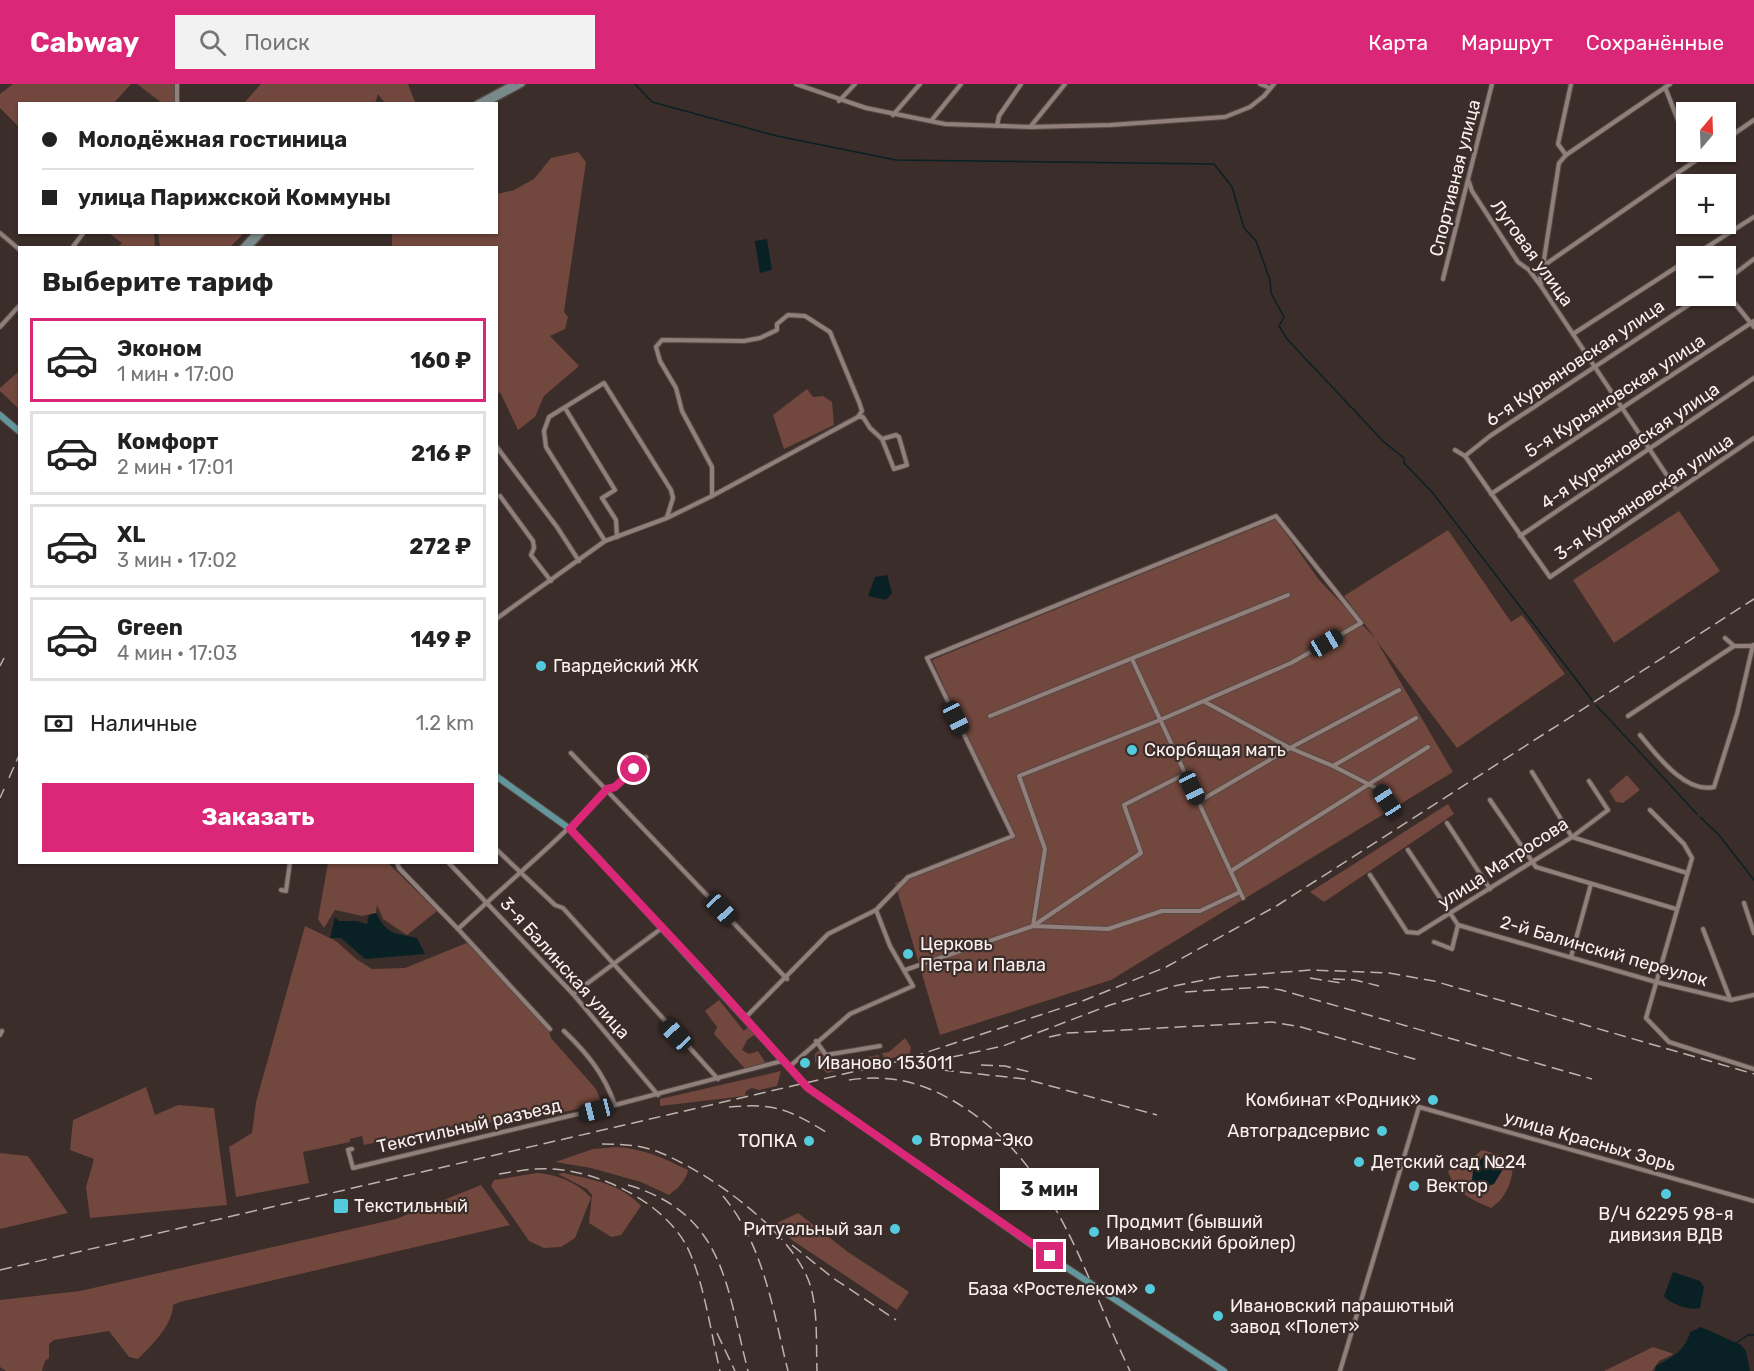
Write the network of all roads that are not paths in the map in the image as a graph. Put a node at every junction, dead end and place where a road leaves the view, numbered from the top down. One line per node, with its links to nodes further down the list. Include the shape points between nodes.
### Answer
1 (177, 84): 16 (street)
2 (513, 84): 17 (main road)
3 (522, 84): 18 (main road)
4 (796, 84): 15 (street)
5 (855, 84): 15 (street)
6 (920, 84): 20 (street)
7 (961, 84): 22 (street)
8 (1021, 84): 23 (street, via 999,116)
9 (1065, 84): 24 (street)
10 (1260, 84): 13 (street)
11 (1492, 84): 28 (street, Спортивная улица)
12 (1571, 84): 26 (street, via 1558,144)
13 (1272, 86): 24 (street, via 1250,107 1225,117)
14 (1668, 86): 19 (street); 26 (street)
15 (839, 101): 20 (street)
16 (177, 102)
17 (480, 102)
18 (489, 102)
19 (1676, 110)
20 (893, 115): 22 (street)
21 (1754, 120): 25 (street)
22 (931, 121): 23 (street)
23 (997, 126): 24 (street)
24 (1031, 127)
25 (1736, 132)
26 (1566, 155): 40 (street, via 1559,163)
27 (1694, 162): 40 (street)
28 (1469, 182): 43 (street, Спортивная улица); 44 (street, Луговая улица, via 1518,262)
29 (1754, 217): 33 (street)
30 (0, 233): 38 (street)
31 (255, 234): 34 (main road)
32 (261, 234): 35 (main road)
33 (1719, 240): 36 (street); 37 (street)
34 (244, 246)
35 (250, 246)
36 (1709, 246)
37 (1713, 246)
38 (18, 248)
39 (1754, 259): 42 (street)
40 (1543, 266): 44 (street)
41 (1676, 268): 50 (street)
42 (1736, 273)
43 (1443, 279)
44 (1541, 286): 50 (street, Луговая улица)
45 (1736, 304): 48 (street)
46 (1687, 306): 51 (street, 6-я Курьяновская улица)
47 (18, 307): 49 (street)
48 (1753, 324): 53 (street, 5-я Курьяновская улица)
49 (0, 327)
50 (1574, 336): 51 (street, Луговая улица)
51 (1595, 367): 53 (street, Луговая улица); 63 (street, 6-я Курьяновская улица)
52 (1754, 378): 60 (street, 4-я Курьяновская улица)
53 (1621, 407): 60 (street, Луговая улица); 65 (street, 5-я Курьяновская улица)
54 (565, 408): 68 (street, via 604,383 671,490 673,498); 70 (street, via 615,490 602,498 616,520); 71 (street, via 545,422 546,447)
55 (0, 415): 57 (main road)
56 (858, 417): 59 (street, via 863,417); 67 (street); 67 (street, via 862,411 831,332 796,314 781,319 777,330 760,338 671,339 658,343 660,361 712,467)
57 (18, 430)
58 (1754, 438): 64 (street, 3-я Курьяновская улица)
59 (882, 439): 59 (street, via 900,437 907,465 894,469)
60 (1649, 448): 64 (street, Луговая улица); 69 (street, 4-я Курьяновская улица)
61 (498, 449): 72 (street)
62 (1455, 450): 63 (street)
63 (1465, 456): 65 (street)
64 (1676, 489): 69 (street, 3-я Курьяновская улица, via 1550,578)
65 (1491, 494): 69 (street)
66 (500, 496): 73 (street, via 533,541 531,555)
67 (712, 496): 68 (street)
68 (667, 518): 70 (street)
69 (1520, 536)
70 (617, 537): 71 (street)
71 (605, 541): 72 (street)
72 (579, 561): 73 (street)
73 (551, 581): 75 (street)
74 (1288, 595): 79 (street)
75 (498, 618)
76 (1725, 638): 77 (street)
77 (1734, 646): 78 (street); 83 (street)
78 (1753, 646): 86 (street, via 1714,787 1677,777)
79 (1132, 659): 82 (street); 85 (street)
80 (1399, 690): 88 (street)
81 (1204, 701): 85 (street); 88 (street); 123 (street, via 1291,663 1361,623 1276,516 927,658 1014,836 908,877)
82 (990, 716)
83 (1628, 716)
84 (1416, 718): 91 (street)
85 (1160, 720): 93 (street); 126 (street, via 1018,776 1045,849)
86 (1640, 735)
87 (1428, 747): 96 (street)
88 (1290, 748): 91 (street); 99 (street)
89 (571, 753): 97 (street)
90 (646, 757): 97 (street, via 615,787)
91 (1333, 766): 96 (street)
92 (1532, 772): 104 (street)
93 (1185, 774): 99 (street); 126 (street, via 1124,805 1141,853)
94 (498, 777): 103 (main road)
95 (1589, 781): 104 (street, улица Матросова, via 1608,810)
96 (1368, 784): 101 (street, via 1380,790); 112 (street)
97 (607, 789): 103 (street); 135 (street)
98 (1490, 800): 107 (street)
99 (1198, 802): 112 (street)
100 (1650, 810): 113 (street, via 1684,844 1692,858)
101 (1394, 812)
102 (1447, 823): 116 (street)
103 (570, 829): 111 (street); 127 (main road)
104 (1572, 837): 107 (street, улица Матросова); 113 (street)
105 (1408, 850): 124 (street)
106 (498, 851): 111 (street)
107 (1531, 862): 115 (street); 116 (street, улица Матросова)
108 (290, 864): 117 (street, via 286,891)
109 (398, 864): 128 (street)
110 (450, 864): 120 (street, 3-я Балинская улица)
111 (519, 871): 120 (street); 133 (street, via 563,908)
112 (1231, 872): 118 (street)
113 (1688, 873): 122 (street)
114 (1370, 875): 124 (street, улица Матросова, via 1407,933)
115 (1591, 884): 122 (street); 132 (street)
116 (1490, 889): 124 (street, улица Матросова)
117 (281, 890)
118 (1240, 892): 119 (street); 126 (street, via 1200,911 1162,911 1108,929)
119 (1243, 898)
120 (487, 902): 128 (street); 137 (street, 3-я Балинская улица)
121 (1744, 903): 130 (street)
122 (1676, 909): 136 (street)
123 (876, 910): 134 (street, via 890,946); 135 (street, via 828,934)
124 (1451, 915): 125 (street)
125 (1458, 925): 131 (street, via 1452,949); 132 (street, 2-й Балинский переулок)
126 (1033, 926): 134 (street)
127 (662, 928): 133 (street); 140 (main road)
128 (458, 929): 141 (street)
129 (1703, 929): 139 (street)
130 (1754, 933)
131 (1434, 942)
132 (1571, 957): 136 (street, 2-й Балинский переулок)
133 (614, 963): 137 (street); 148 (street)
134 (905, 970): 143 (street, via 913,986 850,1014)
135 (786, 979): 140 (street)
136 (1656, 982): 139 (street, 2-й Балинский переулок); 147 (street, via 1646,1018 1669,1042)
137 (573, 994): 149 (street, 3-я Балинская улица)
138 (1754, 994): 139 (street, 2-й Балинский переулок)
139 (1731, 1000)
140 (745, 1018): 145 (main road)
141 (550, 1029)
142 (564, 1031): 150 (street, via 588,1052 608,1084)
143 (816, 1041): 144 (street, via 826,1056); 146 (street)
144 (880, 1046)
145 (782, 1061): 146 (main road); 148 (street)
146 (788, 1068): 153 (main road, via 838,1110 1032,1245)
147 (1754, 1069)
148 (718, 1079): 149 (street)
149 (658, 1095): 150 (street)
150 (615, 1105): 151 (street, Текстильный разъезд, via 353,1168 348,1150)
151 (352, 1149)
152 (1754, 1201): 154 (street, улица Красных Зорь, via 1419,1107)
153 (1224, 1371)
154 (1340, 1371)

